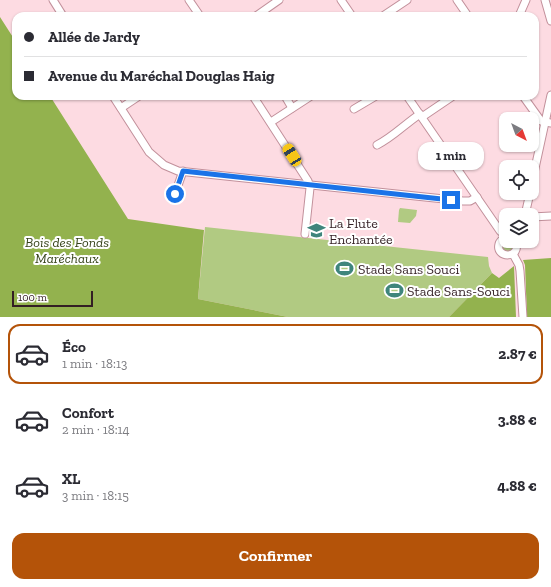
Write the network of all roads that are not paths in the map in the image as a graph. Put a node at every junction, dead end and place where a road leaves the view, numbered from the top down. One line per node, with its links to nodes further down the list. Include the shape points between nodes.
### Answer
1 (53, 0): 9 (street)
2 (189, 0): 10 (street)
3 (279, 0): 11 (street)
4 (341, 0): 12 (street)
5 (407, 0): 13 (street)
6 (457, 0): 14 (street)
7 (526, 0): 15 (street)
8 (545, 0): 16 (street)
9 (60, 12)
10 (197, 12)
11 (262, 12)
12 (349, 12)
13 (389, 12)
14 (465, 12)
15 (522, 12)
16 (551, 21)
17 (551, 95): 32 (street)
18 (116, 100): 27 (street)
19 (133, 100): 27 (street)
20 (256, 100): 31 (street)
21 (287, 100): 28 (street)
22 (305, 100): 28 (street)
23 (369, 100): 29 (street)
24 (410, 100): 30 (street)
25 (447, 100): 30 (street)
26 (526, 100): 32 (street, via 541,121)
27 (121, 108): 35 (street, via 149,152 164,165)
28 (292, 108): 31 (street)
29 (354, 109)
30 (421, 116): 33 (street); 37 (street)
31 (271, 122): 36 (street)
32 (548, 122): 34 (street)
33 (377, 145)
34 (538, 160)
35 (183, 171): 36 (street); 38 (street)
36 (309, 185): 37 (street, via 470,202); 42 (street)
37 (477, 197): 41 (street)
38 (171, 199)
39 (551, 216): 40 (street)
40 (539, 217)
41 (499, 230)
42 (305, 234)
43 (500, 248): 45 (street, via 507,255)
44 (517, 248): 45 (street)
45 (513, 254): 46 (street, via 520,271)
46 (523, 317)

